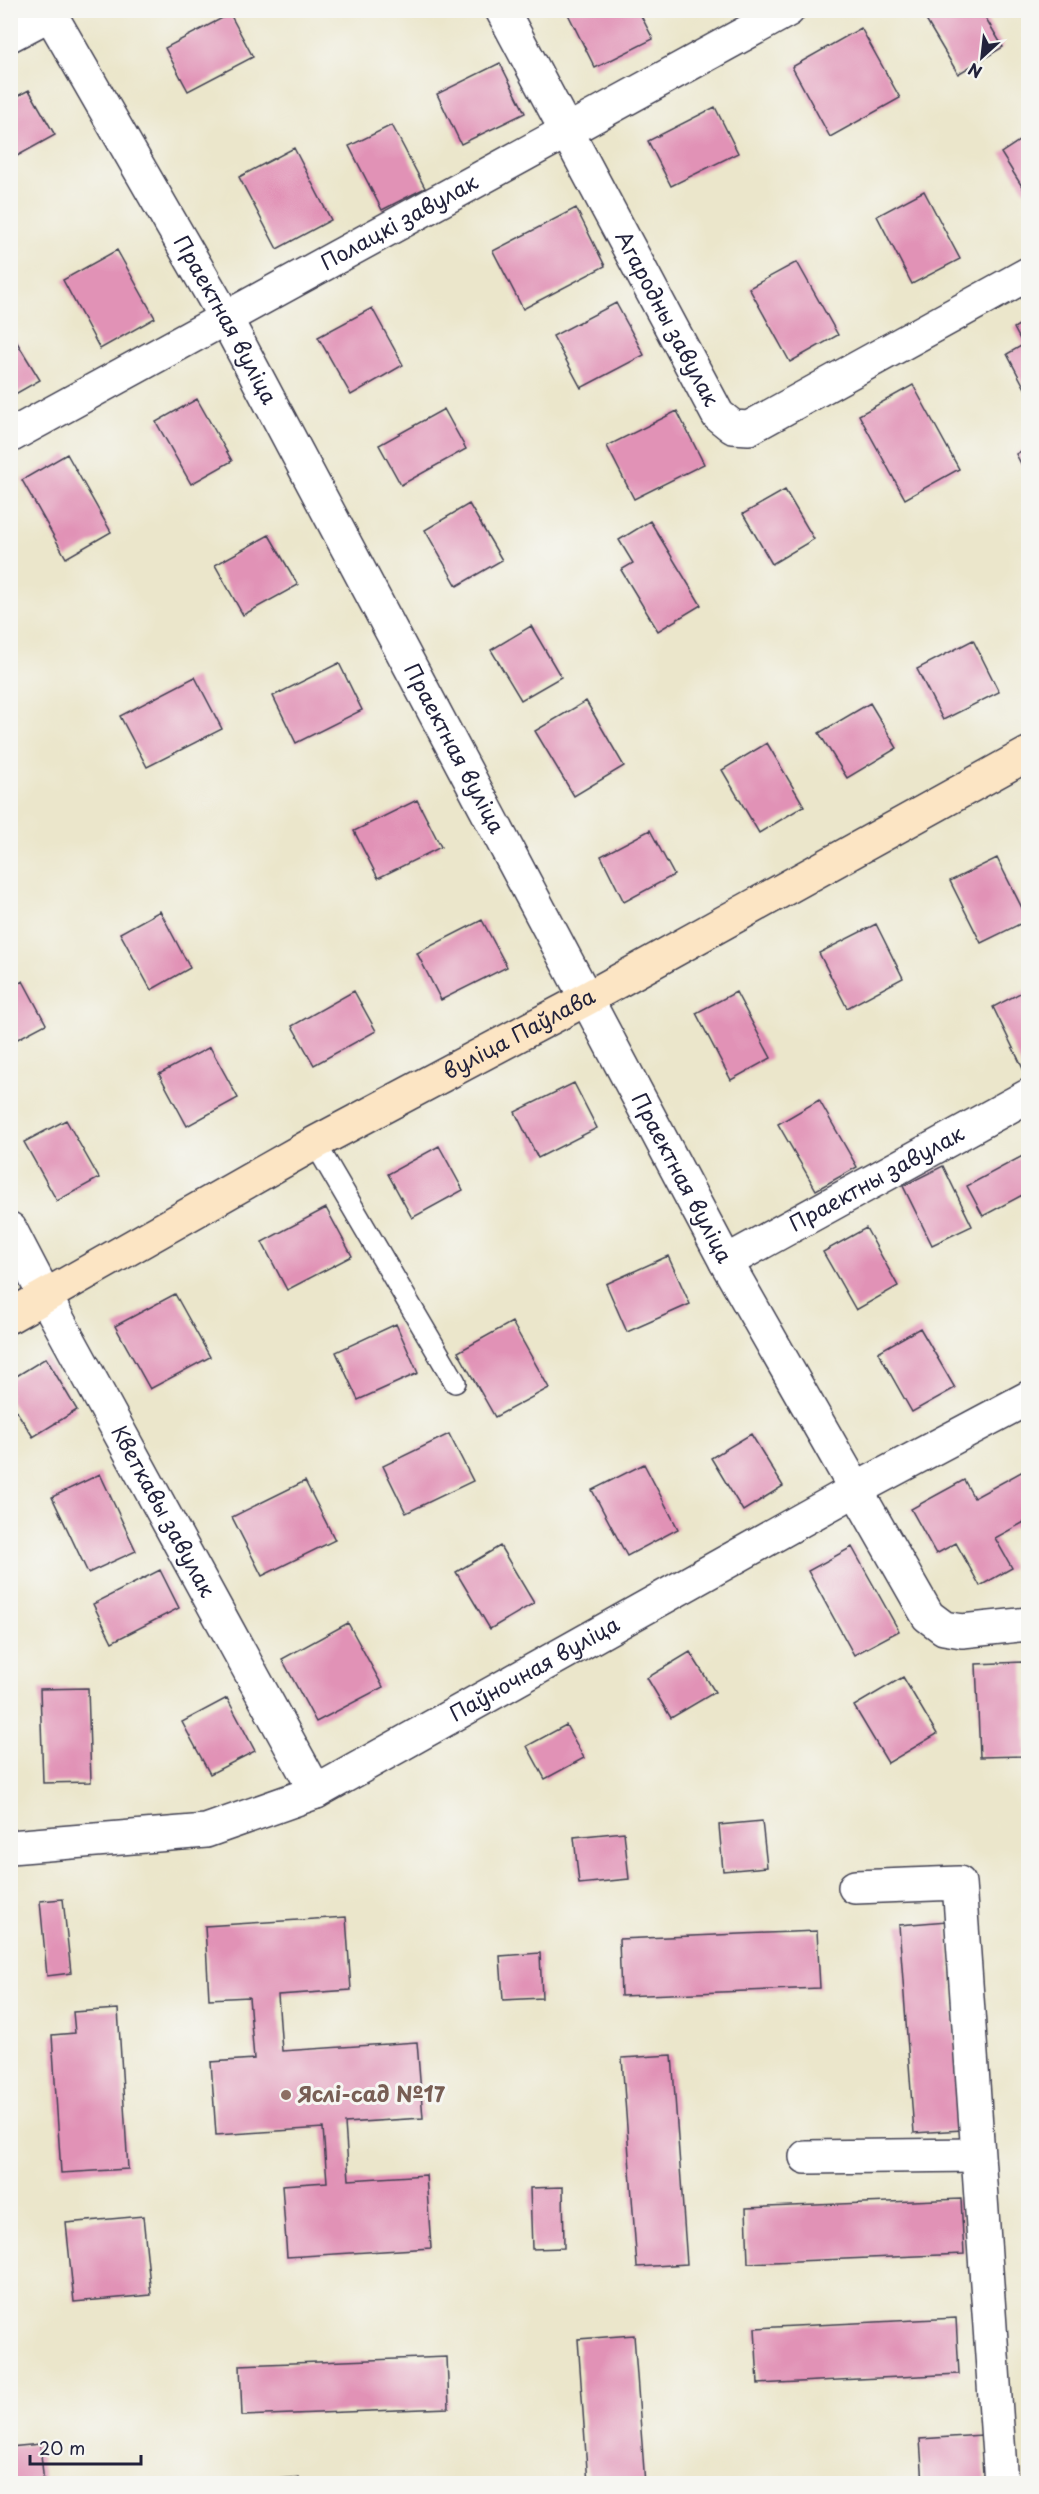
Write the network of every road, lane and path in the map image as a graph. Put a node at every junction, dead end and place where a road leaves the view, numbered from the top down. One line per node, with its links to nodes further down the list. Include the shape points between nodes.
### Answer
1 (502, 10): 5 (street, Агародны завулак)
2 (788, 10): 5 (street, Полацкі завулак)
3 (49, 12): 4 (street); 7 (street, Праектная вуліца)
4 (10, 35)
5 (566, 133): 6 (street, Агародны завулак, via 718,415 733,427 749,428); 7 (street, Полацкі завулак)
6 (1029, 274)
7 (226, 319): 8 (street, Полацкі завулак); 10 (street, Праектная вуліца)
8 (10, 436)
9 (1029, 754): 10 (street, вуліца Паўлава)
10 (586, 999): 12 (street, вуліца Паўлава); 14 (street, Праектная вуліца)
11 (1029, 1096): 14 (street, Праектны завулак)
12 (315, 1143): 15 (street, вуліца Паўлава); 17 (lane)
13 (10, 1228): 15 (street, Кветкавы завулак)
14 (726, 1262): 19 (street, Праектная вуліца)
15 (46, 1298): 16 (street, вуліца Паўлава); 21 (street, Кветкавы завулак)
16 (10, 1316)
17 (455, 1382)
18 (1029, 1398): 19 (street, Паўночная вуліца)
19 (855, 1490): 20 (street, Праектная вуліца, via 928,1616 944,1628 962,1632); 21 (street, Паўночная вуліца)
20 (1029, 1624)
21 (316, 1792): 22 (street, Паўночная вуліца, via 206,1831)
22 (10, 1847)
23 (855, 1887): 24 (street, via 959,1883)
24 (976, 2155): 25 (street); 26 (street)
25 (806, 2157)
26 (1001, 2484)

